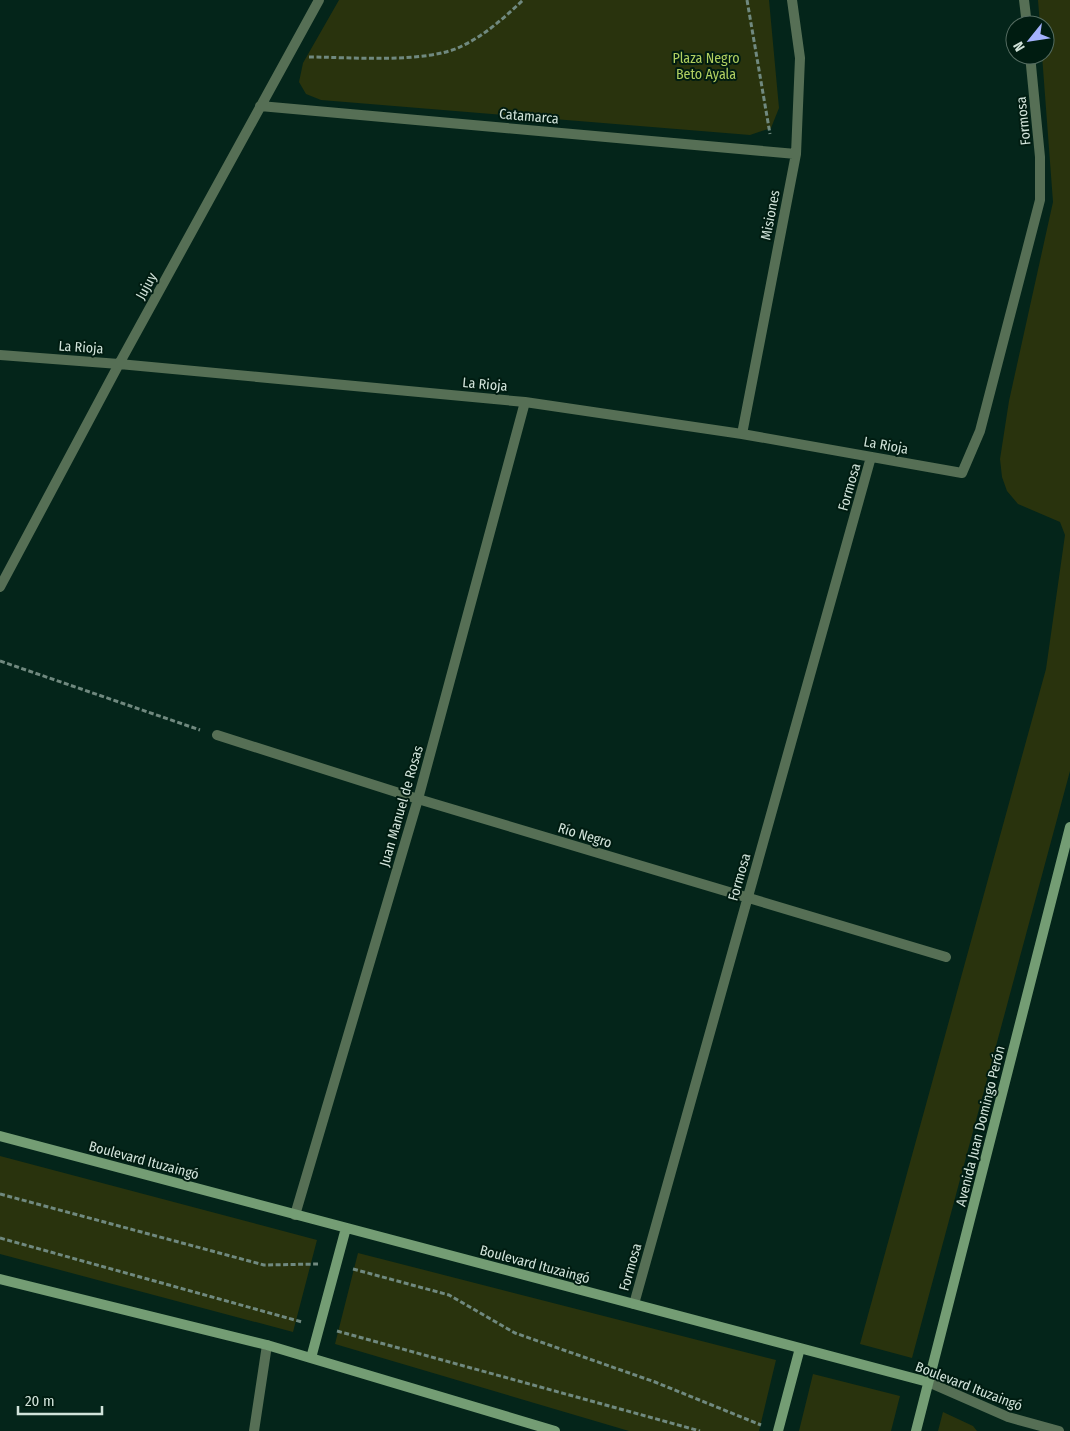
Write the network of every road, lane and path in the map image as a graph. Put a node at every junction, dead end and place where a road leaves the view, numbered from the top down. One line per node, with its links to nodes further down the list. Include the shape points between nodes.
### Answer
1 (319, 0): 7 (street, Jujuy)
2 (523, 0): 7 (path, via 496,26 460,47 445,51 418,56)
3 (747, 0): 10 (path)
4 (792, 0): 11 (street, Misiones, via 800,58)
5 (1024, 0): 6 (street)
6 (1026, 15)
7 (288, 57): 9 (street, Jujuy)
8 (1031, 65): 17 (street, Formosa, via 1040,157 1040,200 980,431)
9 (260, 106): 10 (street, Catamarca); 13 (street, Jujuy)
10 (773, 152): 11 (street, Catamarca)
11 (796, 154): 15 (street, Misiones)
12 (0, 355): 13 (street, La Rioja)
13 (119, 364): 14 (street, La Rioja); 18 (street, Jujuy)
14 (525, 402): 15 (street, La Rioja); 21 (street, Juan Manuel de Rosas)
15 (742, 434): 16 (street, La Rioja)
16 (871, 457): 17 (street, La Rioja); 23 (street, Formosa)
17 (962, 473)
18 (0, 586)
19 (0, 661): 20 (path)
20 (217, 735): 21 (street, Río Negro)
21 (418, 799): 23 (street, Río Negro); 27 (street, Juan Manuel de Rosas)
22 (1070, 827): 37 (main road, Avenida Juan Domingo Perón)
23 (748, 897): 24 (street, Río Negro); 32 (street, Formosa)
24 (946, 957)
25 (0, 1136): 27 (main road, Boulevard Ituzaingó)
26 (0, 1194): 30 (path, via 264,1264)
27 (295, 1215): 28 (main road, Boulevard Ituzaingó)
28 (346, 1228): 30 (main road); 32 (main road, Boulevard Ituzaingó)
29 (0, 1238): 33 (path)
30 (336, 1264): 33 (main road); 38 (path, via 449,1295 515,1333 655,1382)
31 (0, 1279): 34 (main road)
32 (634, 1304): 35 (main road, Boulevard Ituzaingó)
33 (319, 1326): 36 (main road); 41 (path)
34 (268, 1345): 36 (main road); 39 (street)
35 (800, 1348): 37 (main road, Boulevard Ituzaingó); 42 (main road)
36 (311, 1358): 40 (main road)
37 (928, 1382): 43 (main road, Avenida Juan Domingo Perón); 44 (street, Boulevard Ituzaingó, via 1008,1417)
38 (766, 1427)
39 (254, 1431)
40 (555, 1431)
41 (700, 1431)
42 (778, 1431)
43 (916, 1431)
44 (1059, 1431)

